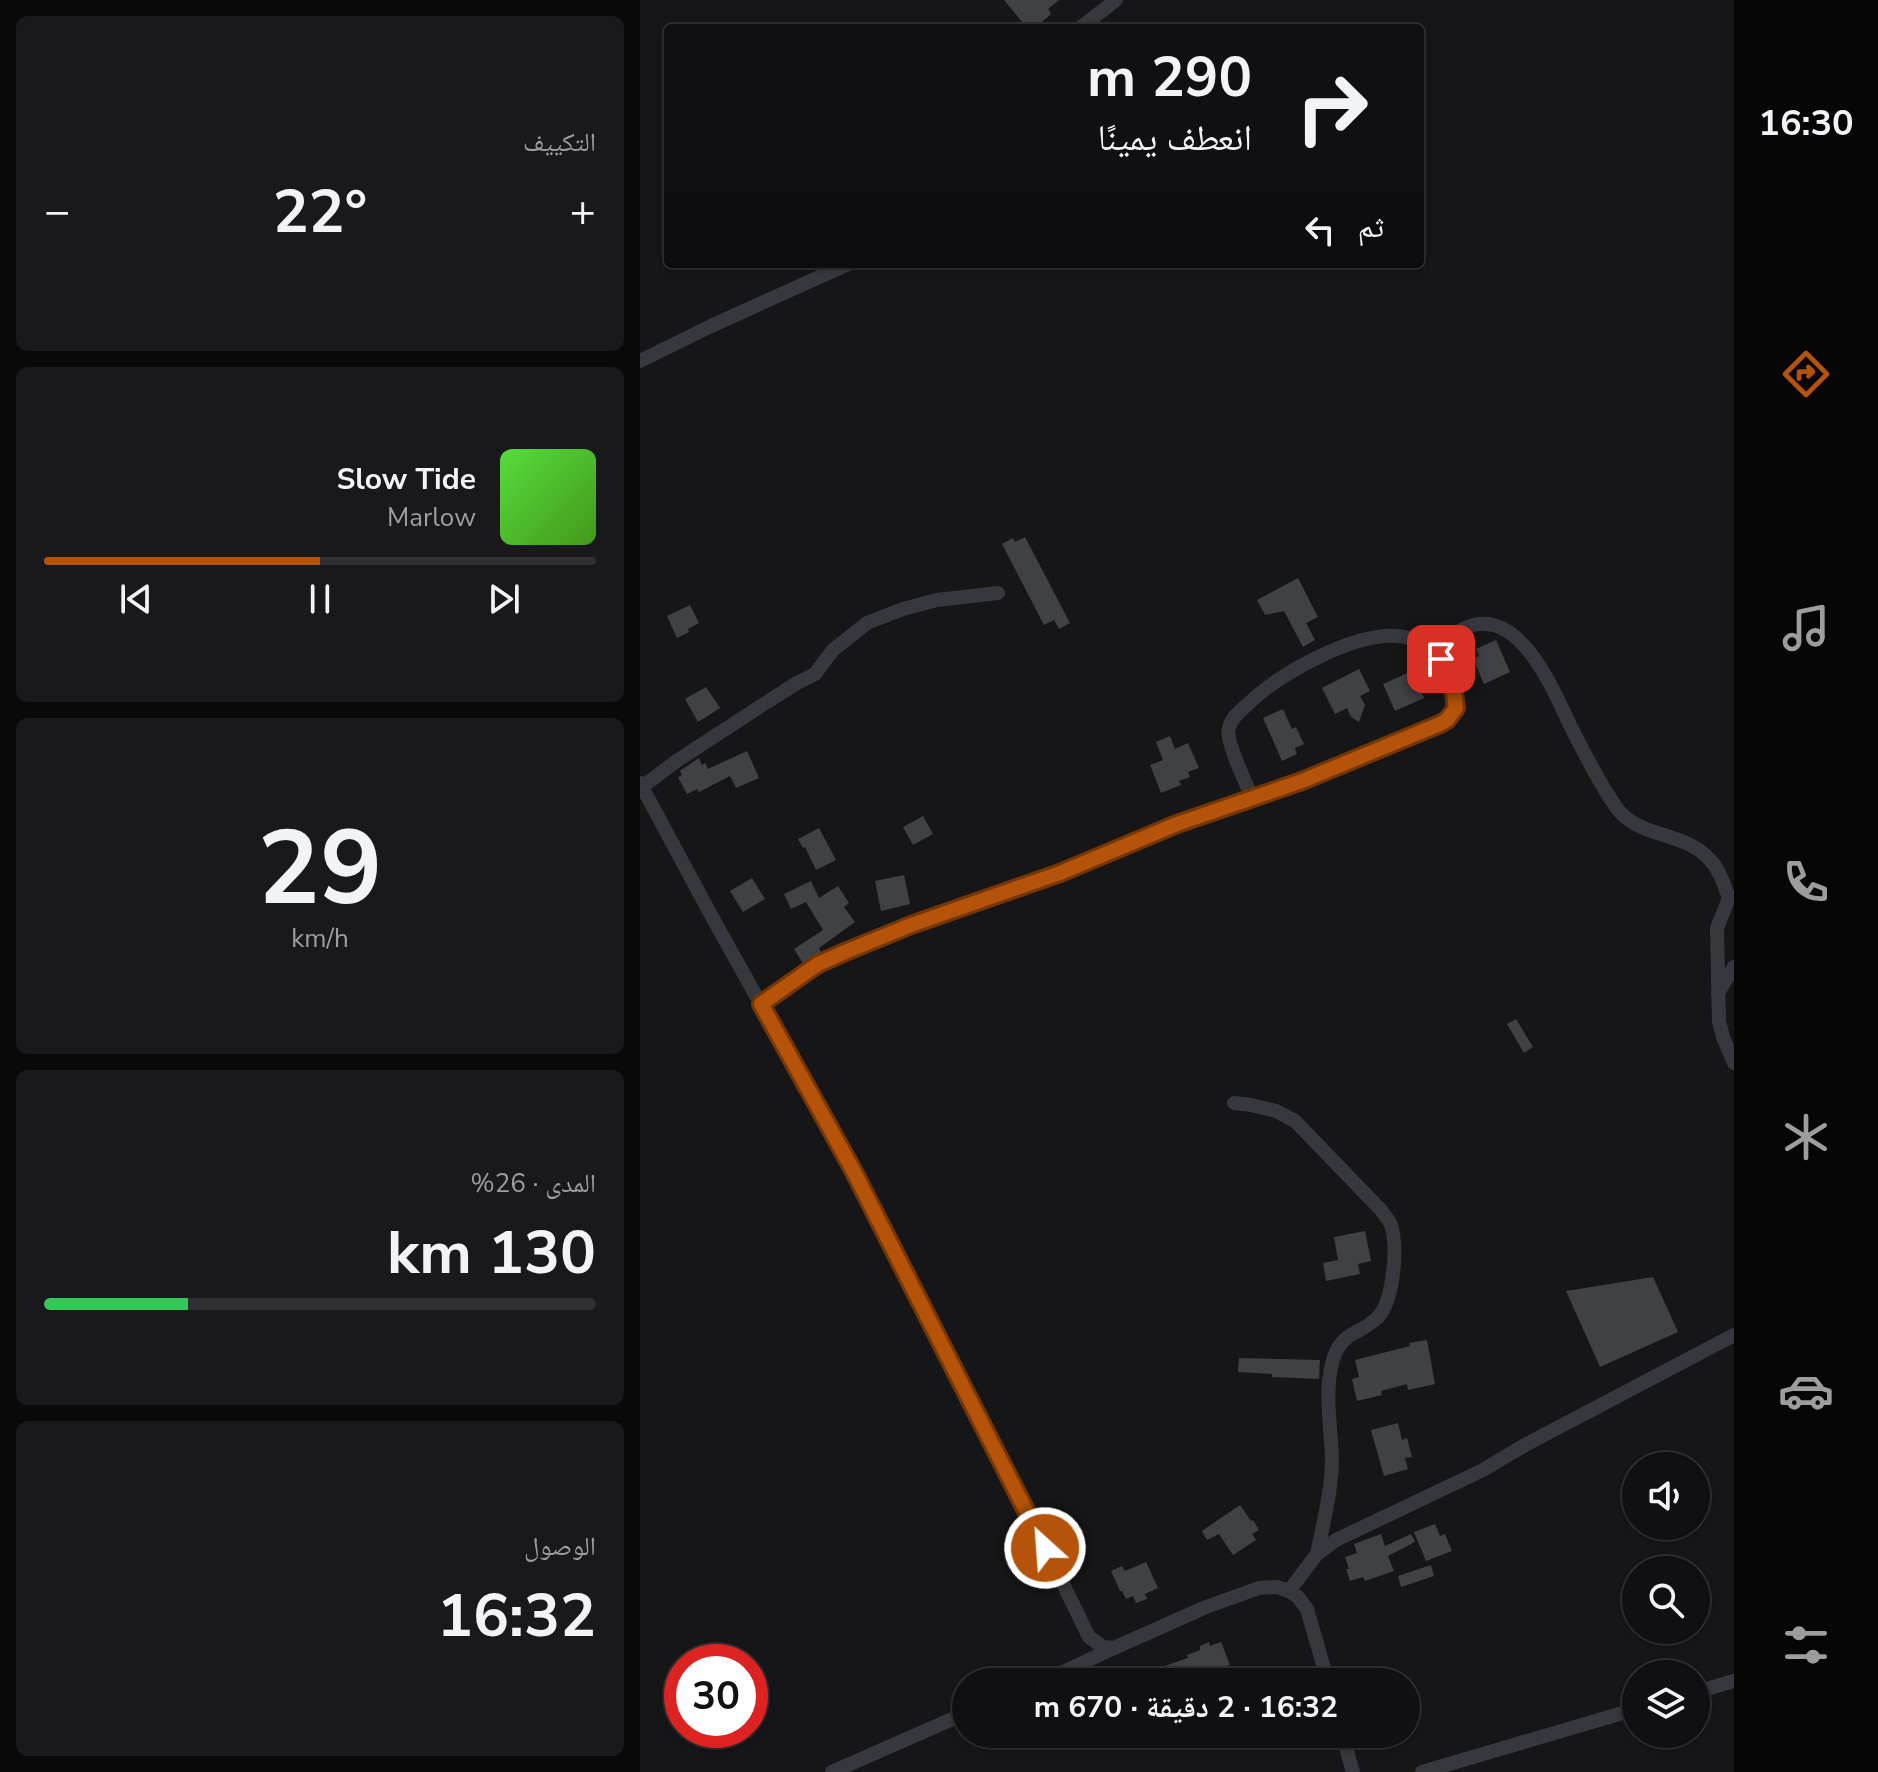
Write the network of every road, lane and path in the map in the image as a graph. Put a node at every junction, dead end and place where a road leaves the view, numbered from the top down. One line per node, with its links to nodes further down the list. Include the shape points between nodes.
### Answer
1 (1116, 0): 2 (street)
2 (1085, 24)
3 (839, 268): 4 (street)
4 (640, 361)
5 (998, 593): 7 (street, via 937,600 867,623 815,674)
6 (1442, 653): 8 (street, via 1456,700 1447,720); 8 (street, via 1397,636 1370,639 1282,677 1229,726 1234,756); 10 (street, via 1471,625 1507,630 1544,674 1626,819 1700,849 1712,862 1729,898 1717,928)
7 (641, 785): 11 (street)
8 (1252, 797): 11 (street, via 845,952 818,964)
9 (1734, 967): 10 (street)
10 (1718, 994): 12 (street, via 1719,1021)
11 (761, 1004): 17 (street, via 913,1286 1085,1631 1098,1645)
12 (1734, 1063)
13 (1234, 1103): 15 (street, via 1276,1111 1295,1121 1391,1223 1394,1249 1385,1306 1376,1319 1346,1337 1331,1365 1332,1466)
14 (1734, 1335): 15 (street)
15 (1317, 1554): 16 (street)
16 (1289, 1591): 17 (street, via 1259,1588); 19 (street, via 1307,1609)
17 (1114, 1648): 18 (street)
18 (1072, 1668)
19 (1324, 1668)
20 (1734, 1681): 21 (street)
21 (1710, 1688)
22 (1622, 1713): 27 (street)
23 (952, 1719): 25 (street)
24 (1346, 1748): 26 (street)
25 (832, 1772)
26 (1353, 1772)
27 (1422, 1772)

